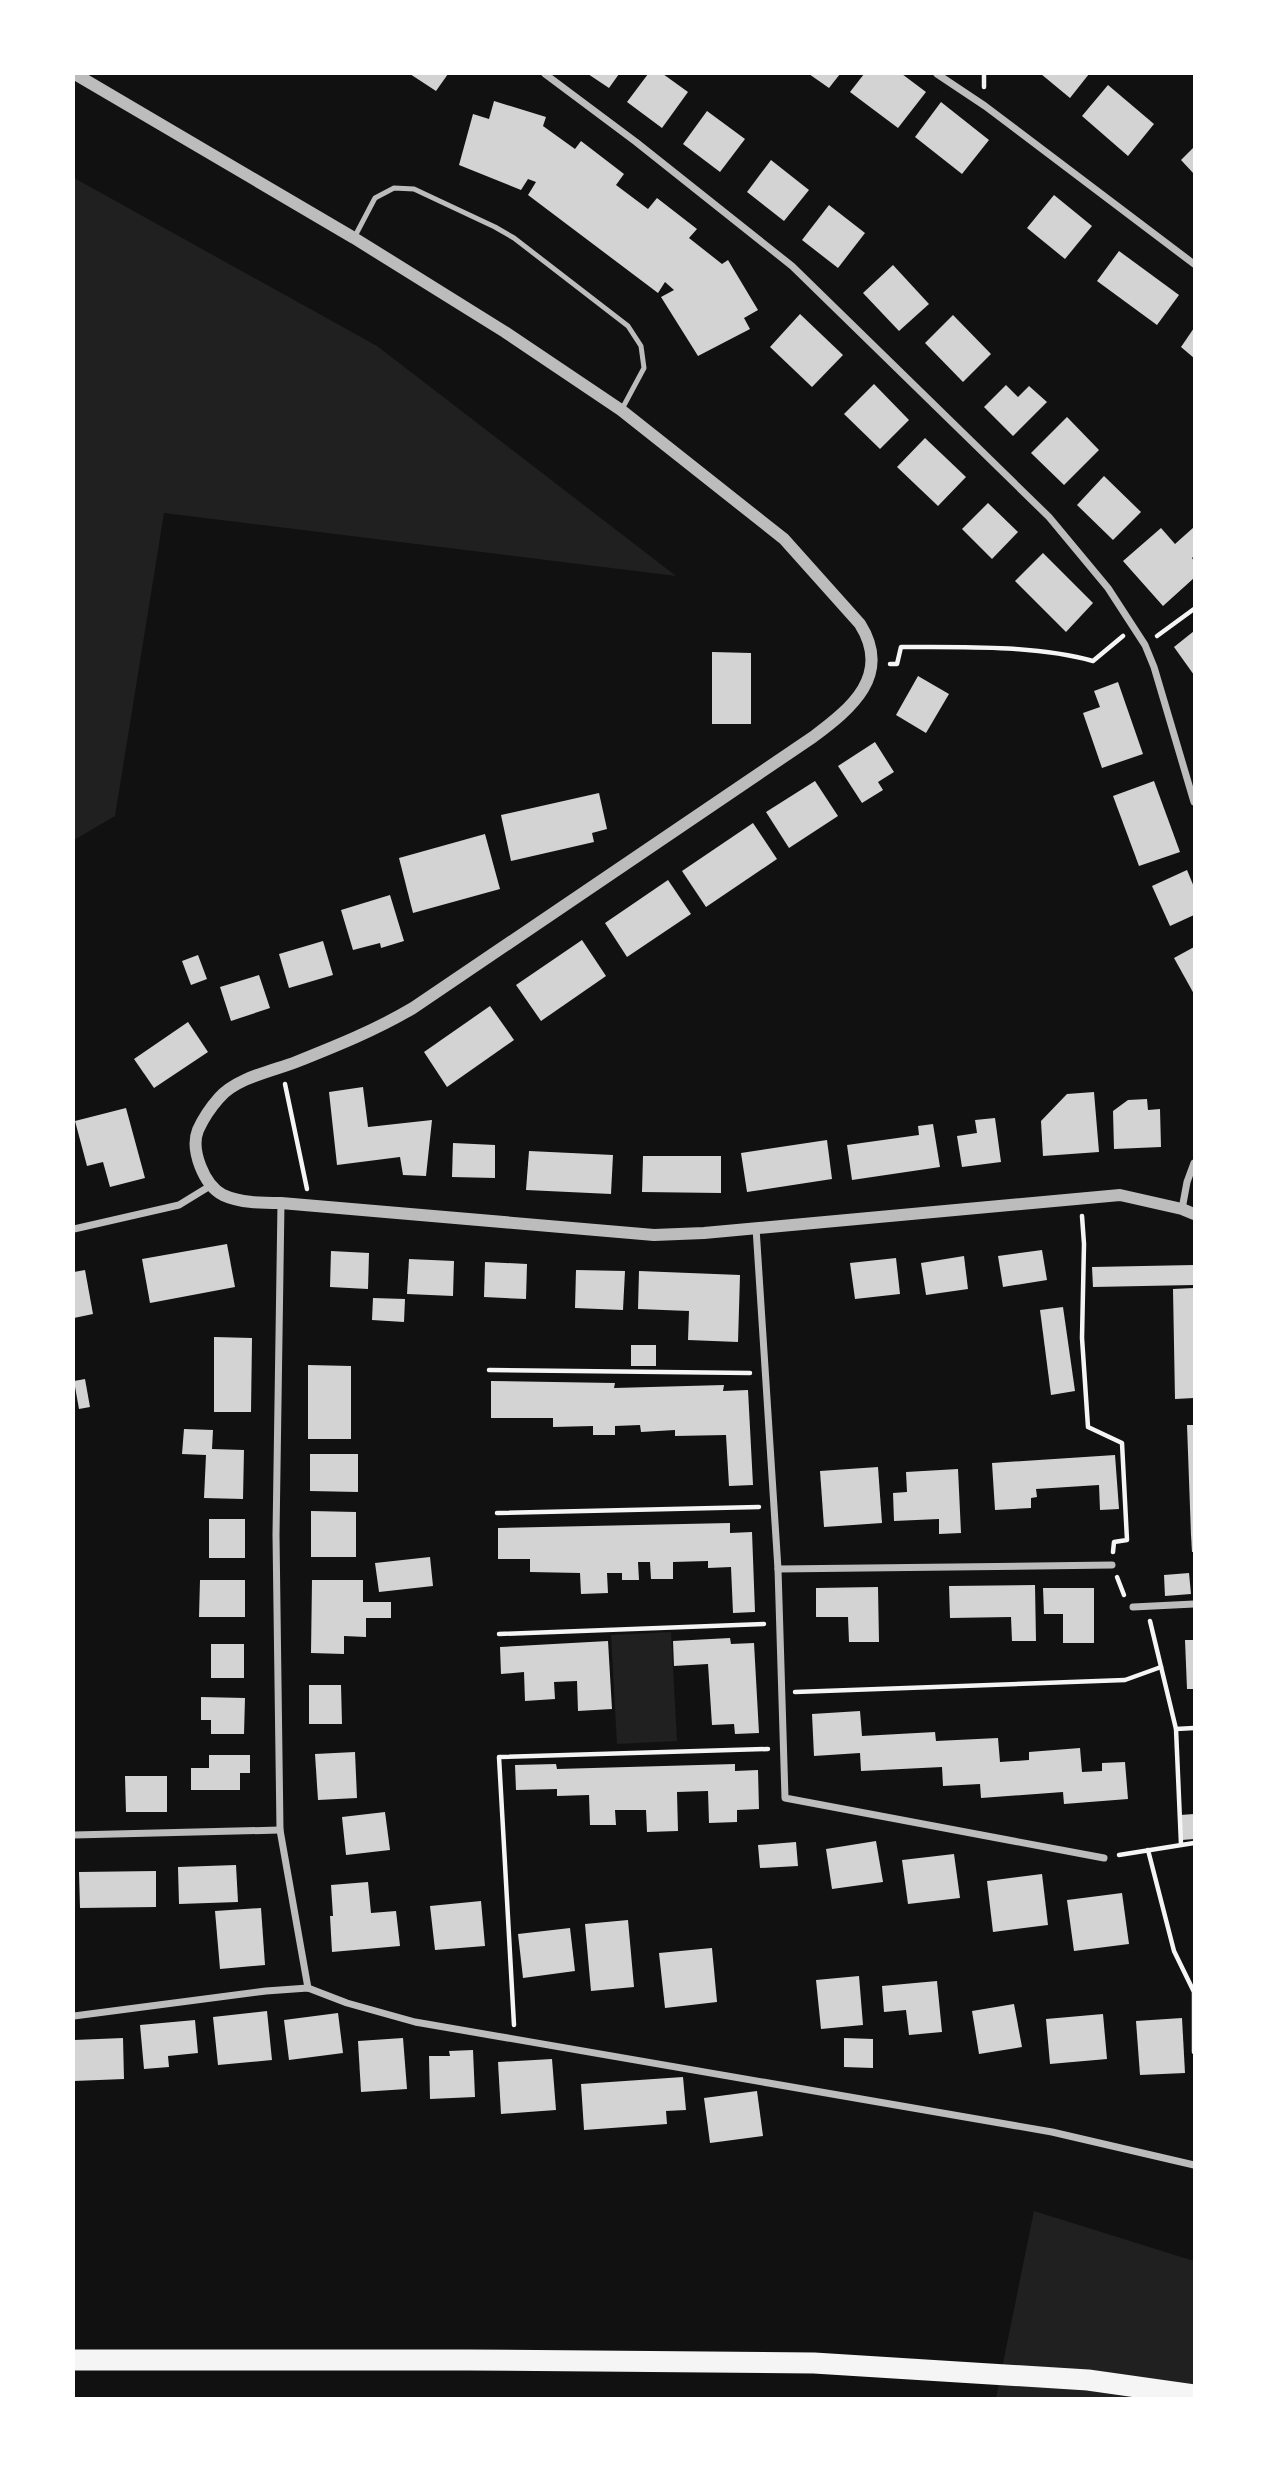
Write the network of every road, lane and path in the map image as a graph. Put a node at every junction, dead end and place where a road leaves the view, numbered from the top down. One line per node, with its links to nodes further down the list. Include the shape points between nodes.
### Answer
1 (75, 74): 4 (street)
2 (545, 74): 8 (street, via 792,266 1049,517)
3 (937, 74): 5 (street)
4 (354, 238): 6 (street); 6 (lane, via 375,198 394,188 414,189 514,238 628,326 641,346 643,368)
5 (1195, 264)
6 (621, 410): 10 (street, via 784,539 860,624 869,638)
7 (1195, 609): 9 (path)
8 (1135, 627): 9 (street); 10 (path, via 1093,661 1068,654 901,647 897,664)
9 (1145, 645): 11 (street)
10 (871, 665): 12 (street, via 856,700 814,737 423,1002 386,1024)
11 (1195, 802)
12 (282, 1068): 14 (street, via 220,1096 208,1113 197,1132 198,1153); 17 (path)
13 (1195, 1163): 18 (street)
14 (209, 1186): 16 (street, via 224,1196); 21 (street, via 179,1205)
15 (1081, 1197): 18 (street, via 1120,1195); 20 (street); 26 (path, via 1088,1427 1122,1443 1127,1540 1114,1542)
16 (281, 1203): 17 (street); 38 (street, via 276,1535)
17 (312, 1206): 20 (street, via 654,1235)
18 (1182, 1209): 19 (street)
19 (1195, 1214)
20 (755, 1228): 23 (street)
21 (74, 1229)
22 (489, 1370): 23 (path)
23 (765, 1373): 24 (street)
24 (772, 1507): 25 (path); 27 (street)
25 (497, 1513)
26 (1112, 1565): 27 (street); 29 (path)
27 (778, 1569): 31 (street)
28 (1195, 1604): 30 (street)
29 (1133, 1607): 30 (street)
30 (1147, 1607): 33 (path)
31 (779, 1623): 32 (path); 34 (street)
32 (499, 1634)
33 (1161, 1667): 34 (path, via 1125,1680); 36 (path)
34 (780, 1692): 37 (street)
35 (1195, 1728): 36 (path)
36 (1176, 1729): 41 (path)
37 (782, 1749): 43 (street, via 785,1798); 46 (path, via 499,1757)
38 (280, 1830): 39 (street); 44 (street)
39 (74, 1835)
40 (1195, 1843): 41 (path)
41 (1181, 1844): 42 (path)
42 (1149, 1850): 43 (path); 47 (path, via 1174,1951 1194,1992)
43 (1104, 1858)
44 (308, 1988): 45 (street); 46 (street, via 415,2022)
45 (74, 2016)
46 (514, 2040): 48 (street, via 1052,2132)
47 (1195, 2052)
48 (1195, 2165)
49 (74, 2360): 50 (highway, via 814,2363 1088,2380)
50 (1195, 2395)

